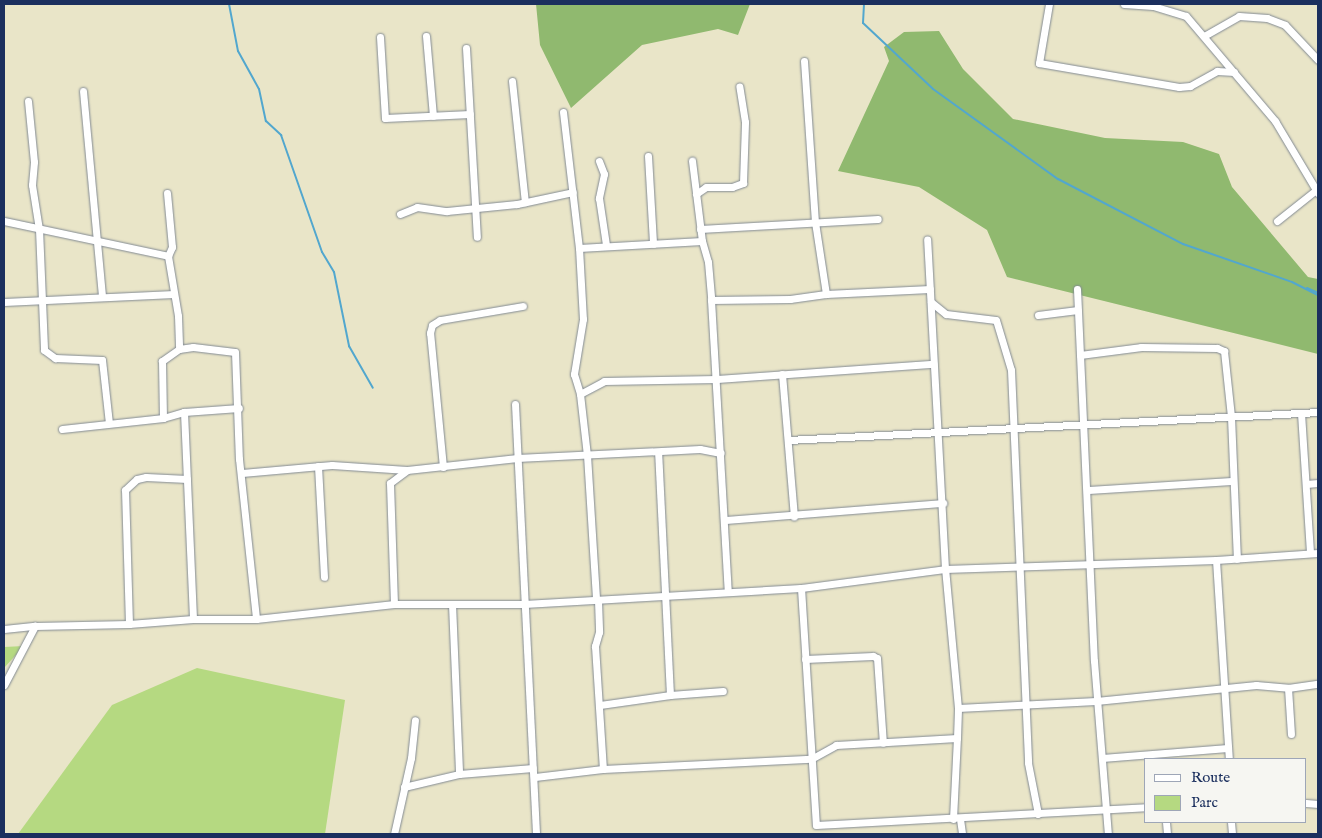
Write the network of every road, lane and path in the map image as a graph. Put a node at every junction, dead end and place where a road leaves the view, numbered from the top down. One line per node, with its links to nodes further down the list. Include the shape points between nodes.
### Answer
1 (1049, 4): 9 (street, via 1039,63 1179,87 1190,86 1217,71)
2 (1124, 4): 4 (street, via 1153,6 1186,16)
3 (426, 36): 16 (street)
4 (1204, 36): 8 (street, via 1238,16 1267,18 1285,25); 9 (street)
5 (380, 37): 16 (street, via 385,118)
6 (466, 48): 15 (street)
7 (804, 60): 30 (street)
8 (1318, 60)
9 (1234, 72): 20 (street, via 1275,120)
10 (512, 81): 24 (street)
11 (739, 86): 23 (street, via 745,116 743,183 732,187 706,187)
12 (84, 90): 35 (street)
13 (28, 101): 31 (street, via 34,162 32,184)
14 (563, 112): 21 (street)
15 (470, 114): 16 (street); 25 (street)
16 (433, 116)
17 (648, 156): 37 (street)
18 (599, 161): 38 (street, via 604,174 600,198)
19 (692, 161): 23 (street)
20 (1317, 191): 29 (street)
21 (573, 192): 24 (street); 39 (street)
22 (167, 193): 40 (street, via 172,247)
23 (696, 194): 32 (street)
24 (525, 202): 25 (street)
25 (476, 208): 26 (street, via 442,211 417,206); 33 (street)
26 (400, 214)
27 (878, 219): 30 (street)
28 (4, 221): 31 (street)
29 (1277, 221)
30 (815, 222): 32 (street); 44 (street)
31 (39, 228): 35 (street); 46 (street)
32 (700, 229): 36 (street)
33 (477, 237)
34 (927, 239): 42 (street)
35 (97, 240): 40 (street); 45 (street)
36 (702, 240): 37 (street); 47 (street, via 708,262)
37 (654, 244): 38 (street)
38 (606, 246): 39 (street)
39 (579, 248): 58 (street, via 583,318 574,374)
40 (168, 256): 43 (street)
41 (1077, 288): 51 (street)
42 (930, 289): 44 (street); 49 (street)
43 (174, 294): 45 (street); 53 (street)
44 (826, 294): 47 (street, via 790,299)
45 (102, 296): 46 (street)
46 (42, 300): 48 (street); 66 (street, via 44,350 48,355 95,358 105,364)
47 (711, 300): 57 (street)
48 (4, 302)
49 (931, 302): 55 (street); 69 (street, via 946,314 996,320 1011,370)
50 (523, 306): 77 (street, via 440,320 432,325 430,333)
51 (1078, 310): 52 (street); 54 (street)
52 (1038, 314)
53 (179, 349): 60 (street, via 193,347 235,352); 65 (street, via 162,360)
54 (1080, 355): 64 (street, via 1122,348 1222,349); 67 (street)
55 (933, 364): 56 (street); 70 (street)
56 (782, 374): 57 (street); 71 (street)
57 (716, 379): 58 (street, via 604,381); 73 (street)
58 (580, 394): 74 (street)
59 (515, 404): 75 (street)
60 (239, 408): 61 (street); 79 (street)
61 (184, 412): 65 (street); 80 (street)
62 (1318, 412): 63 (street)
63 (1301, 413): 64 (street); 83 (street)
64 (1231, 417): 67 (street); 81 (street)
65 (163, 418): 66 (street)
66 (109, 423): 68 (street)
67 (1083, 425): 69 (street); 84 (street)
68 (62, 429)
69 (1016, 429): 70 (street); 92 (street)
70 (940, 433): 71 (street); 85 (street)
71 (788, 440): 86 (street)
72 (658, 453): 73 (street, via 700,449); 74 (street); 97 (street)
73 (721, 454): 87 (street)
74 (587, 455): 75 (street); 98 (street)
75 (517, 458): 77 (street); 101 (street)
76 (318, 466): 78 (street); 79 (street); 94 (street)
77 (443, 467): 78 (street)
78 (407, 470): 99 (street, via 390,483)
79 (242, 473): 103 (street)
80 (187, 479): 102 (street); 104 (street, via 146,477 137,479 125,490)
81 (1232, 481): 84 (street); 89 (street)
82 (1318, 483): 83 (street)
83 (1306, 484): 88 (street)
84 (1088, 490): 91 (street)
85 (943, 502): 86 (street); 93 (street)
86 (794, 516): 87 (street)
87 (726, 520): 96 (street)
88 (1314, 553): 89 (street)
89 (1237, 558): 90 (street)
90 (1216, 560): 91 (street); 111 (street)
91 (1089, 563): 92 (street); 114 (street)
92 (1021, 567): 93 (street); 115 (street)
93 (945, 569): 95 (street); 117 (street)
94 (324, 577)
95 (801, 588): 96 (street); 107 (street)
96 (728, 592): 97 (street)
97 (666, 595): 98 (street); 113 (street)
98 (597, 600): 101 (street); 116 (street, via 599,632 595,646)
99 (394, 604): 100 (street); 103 (street)
100 (452, 604): 101 (street); 128 (street)
101 (524, 604): 126 (street)
102 (193, 618): 103 (street); 104 (street)
103 (256, 620)
104 (129, 624): 105 (street)
105 (35, 626): 106 (street); 109 (street)
106 (4, 629)
107 (805, 659): 121 (street, via 877,658); 125 (street)
108 (1318, 684): 110 (street)
109 (4, 685)
110 (1288, 688): 111 (street, via 1266,684); 119 (street)
111 (1226, 689): 114 (street); 122 (street)
112 (723, 692): 113 (street)
113 (670, 695): 116 (street)
114 (1096, 701): 115 (street); 123 (street)
115 (1026, 704): 117 (street); 133 (street, via 1028,763)
116 (600, 705): 127 (street)
117 (958, 708): 120 (street)
118 (415, 720): 130 (street)
119 (1291, 734)
120 (957, 738): 121 (street); 134 (street)
121 (883, 744): 125 (street, via 836,745)
122 (1228, 748): 123 (street); 124 (street)
123 (1102, 758): 132 (street)
124 (1229, 758)
125 (811, 759): 127 (street); 135 (street, via 816,825)
126 (533, 768): 128 (street); 129 (street)
127 (603, 769): 129 (street)
128 (458, 774): 130 (street)
129 (535, 777): 137 (street)
130 (404, 787): 136 (street)
131 (1144, 807): 132 (street)
132 (1106, 810): 133 (street); 140 (street)
133 (1038, 814): 134 (street)
134 (957, 819): 135 (street); 139 (street)
135 (866, 824): 138 (street)
136 (394, 834)
137 (536, 834)
138 (866, 834)
139 (962, 834)
140 (1108, 834)

